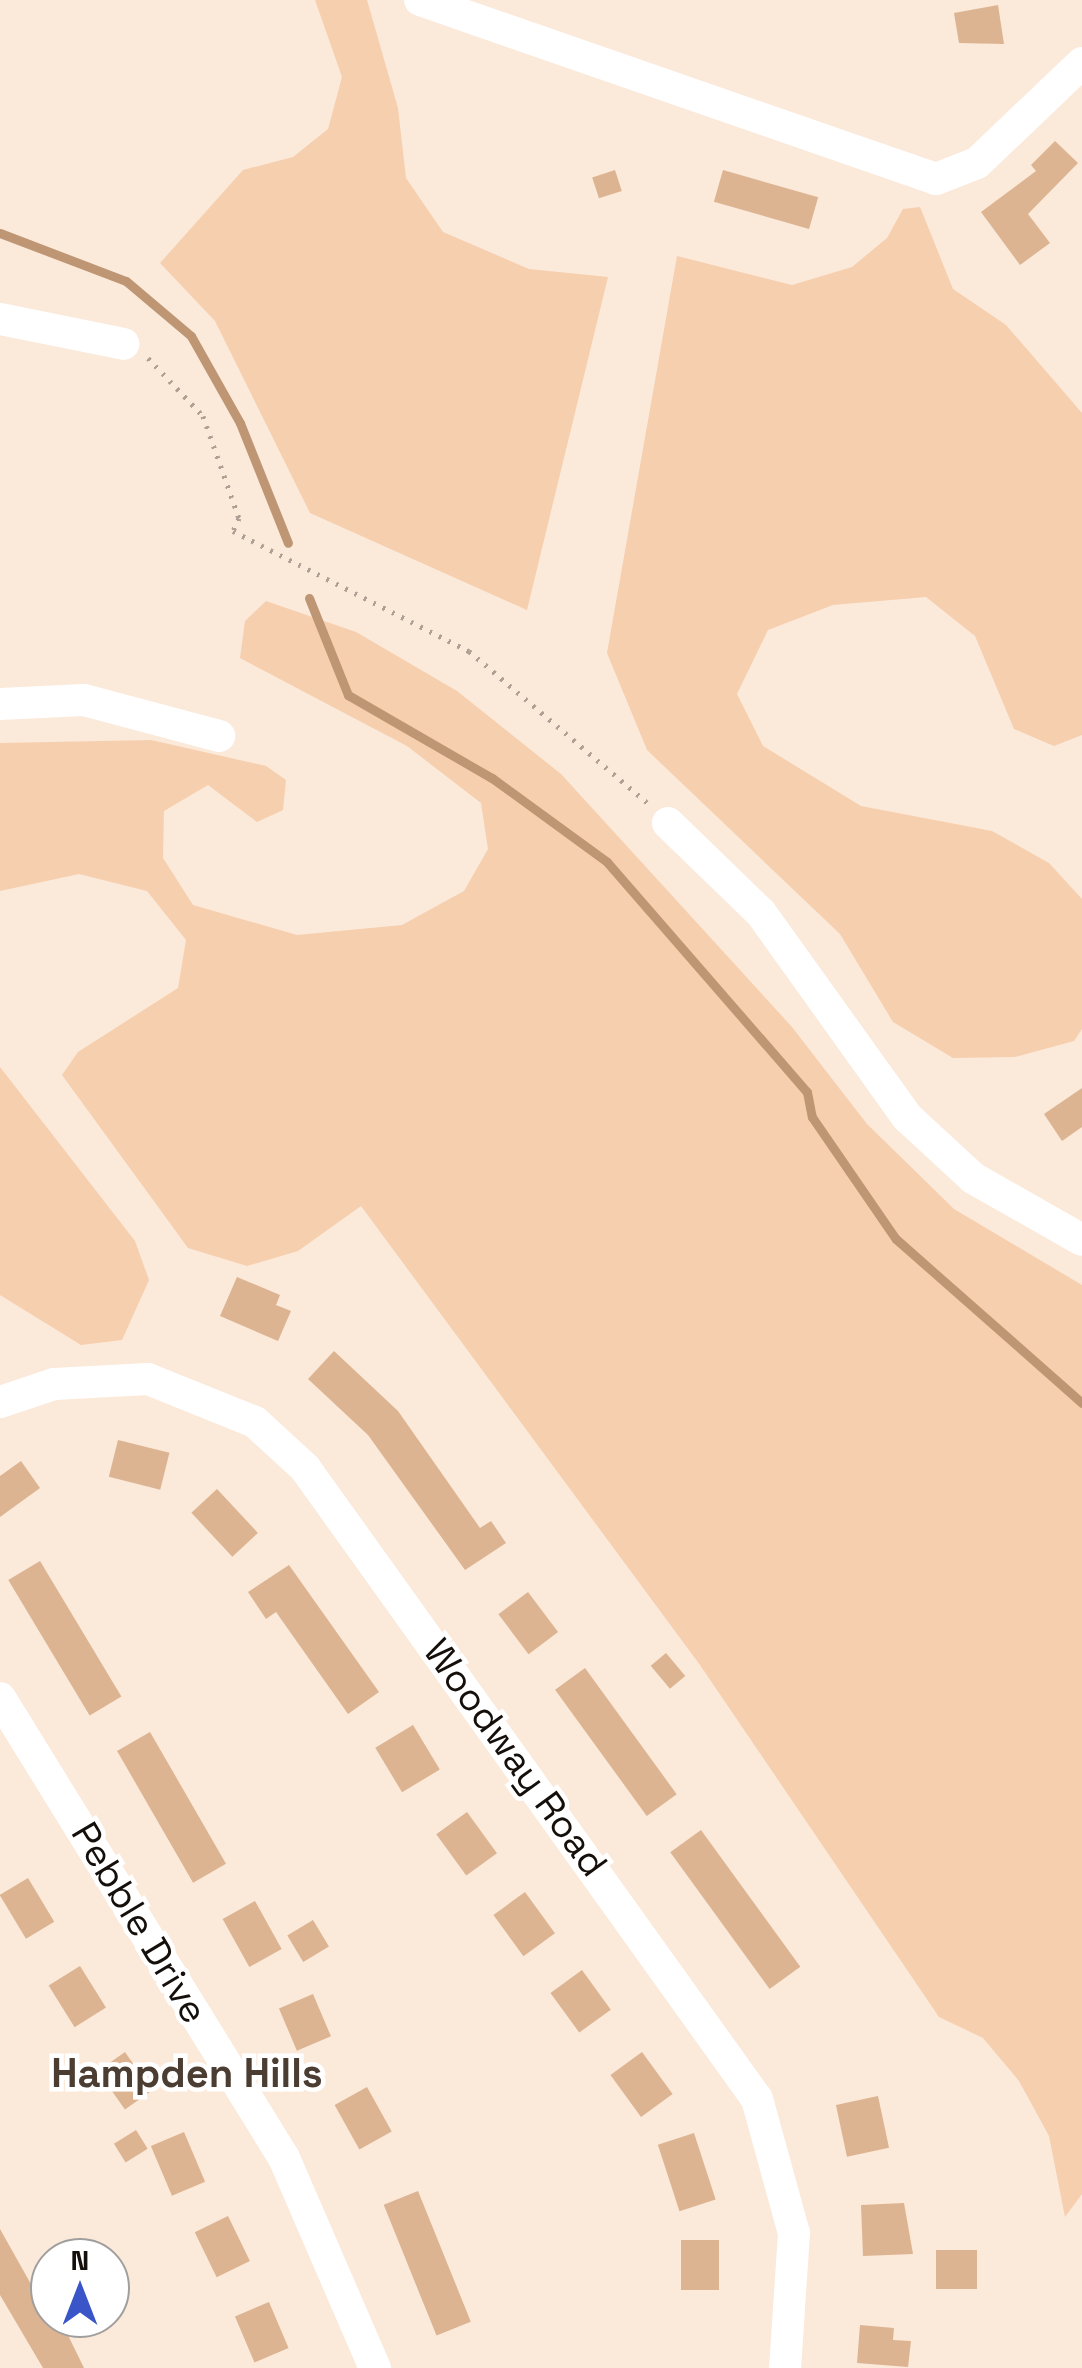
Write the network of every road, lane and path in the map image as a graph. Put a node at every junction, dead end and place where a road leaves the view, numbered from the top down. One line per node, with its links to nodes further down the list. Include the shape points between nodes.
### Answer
1 (420, 0): 2 (street, via 917,178 947,178 977,163)
2 (1082, 63)
3 (0, 318): 4 (street)
4 (124, 344): 7 (path, via 179,384 202,416 238,518 234,531 470,651)
5 (0, 704): 6 (street, via 84,700)
6 (218, 736)
7 (668, 823): 8 (street, via 761,913 906,1118 973,1178)
8 (1082, 1240)
9 (0, 1402): 12 (street, Woodway Road, via 94,1378 175,1385 255,1422 304,1468 757,2099 794,2233)
10 (0, 1698): 11 (street, Pebble Drive, via 284,2158)
11 (374, 2368)
12 (786, 2368)

